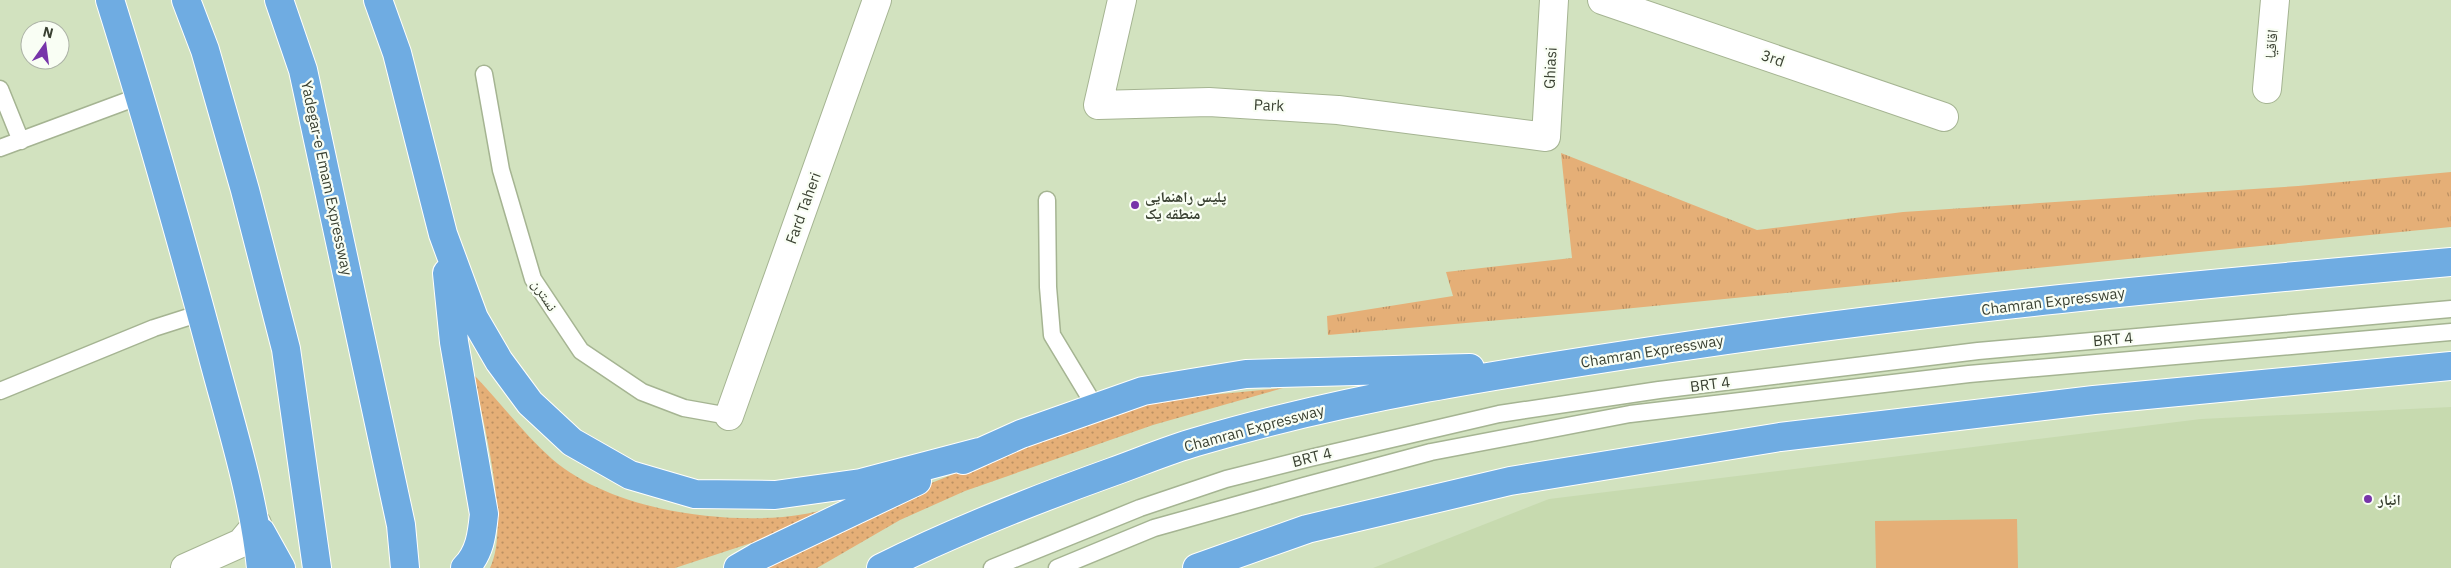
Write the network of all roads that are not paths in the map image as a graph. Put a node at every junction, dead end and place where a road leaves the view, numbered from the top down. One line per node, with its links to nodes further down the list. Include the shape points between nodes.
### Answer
1 (110, 0): 13 (highway)
2 (186, 0): 35 (highway, via 205,50 243,180 286,349)
3 (279, 0): 36 (highway, Yadegar-e Emam Expressway, via 303,70 366,358 400,525)
4 (378, 0): 19 (highway, via 397,53)
5 (877, 0): 28 (street, Fard Taheri)
6 (1122, 0): 15 (street, Park, via 1098,105 1209,102 1338,110)
7 (1554, 0): 15 (street, Ghiasi)
8 (1602, 0): 14 (street, 3rd)
9 (2274, 0): 12 (street, اقاقیا)
10 (484, 74): 28 (lane, نسترن, via 501,170 533,279 581,351 642,392 684,408)
11 (0, 89): 16 (lane)
12 (2266, 89)
13 (140, 96): 16 (lane); 22 (highway)
14 (1944, 116)
15 (1546, 136)
16 (21, 141): 17 (lane)
17 (0, 148)
18 (1047, 200): 27 (lane, via 1052,335)
19 (443, 234): 29 (highway, via 474,318 499,361 530,403 572,442 630,475 695,494 776,495 861,483); 37 (highway, via 454,342 484,514 482,539)
20 (2451, 262): 25 (highway, Chamran Expressway, via 2189,286 1770,333)
21 (2451, 309): 40 (lane, BRT 4, via 1978,351 1659,390 1498,414 1226,480 1140,508)
22 (201, 313): 26 (lane, via 154,328); 30 (highway)
23 (2451, 332): 41 (lane, BRT 4, via 1969,374 1630,414 1431,452 1304,486 1154,528)
24 (2451, 366): 42 (highway, via 2094,400 1780,437 1520,479 1307,529)
25 (1546, 367): 27 (highway, via 1246,374 1143,391); 39 (highway, Chamran Expressway, via 1341,406 1195,442 1062,490 923,547)
26 (0, 390)
27 (1096, 408): 29 (highway)
28 (729, 416)
29 (979, 452): 31 (highway)
30 (257, 524): 32 (street, via 241,543); 33 (highway); 34 (highway)
31 (748, 562): 38 (lane)
32 (185, 568)
33 (261, 568)
34 (281, 568)
35 (317, 568)
36 (405, 568)
37 (465, 568)
38 (724, 568)
39 (881, 568)
40 (992, 568)
41 (1057, 568)
42 (1197, 568)

